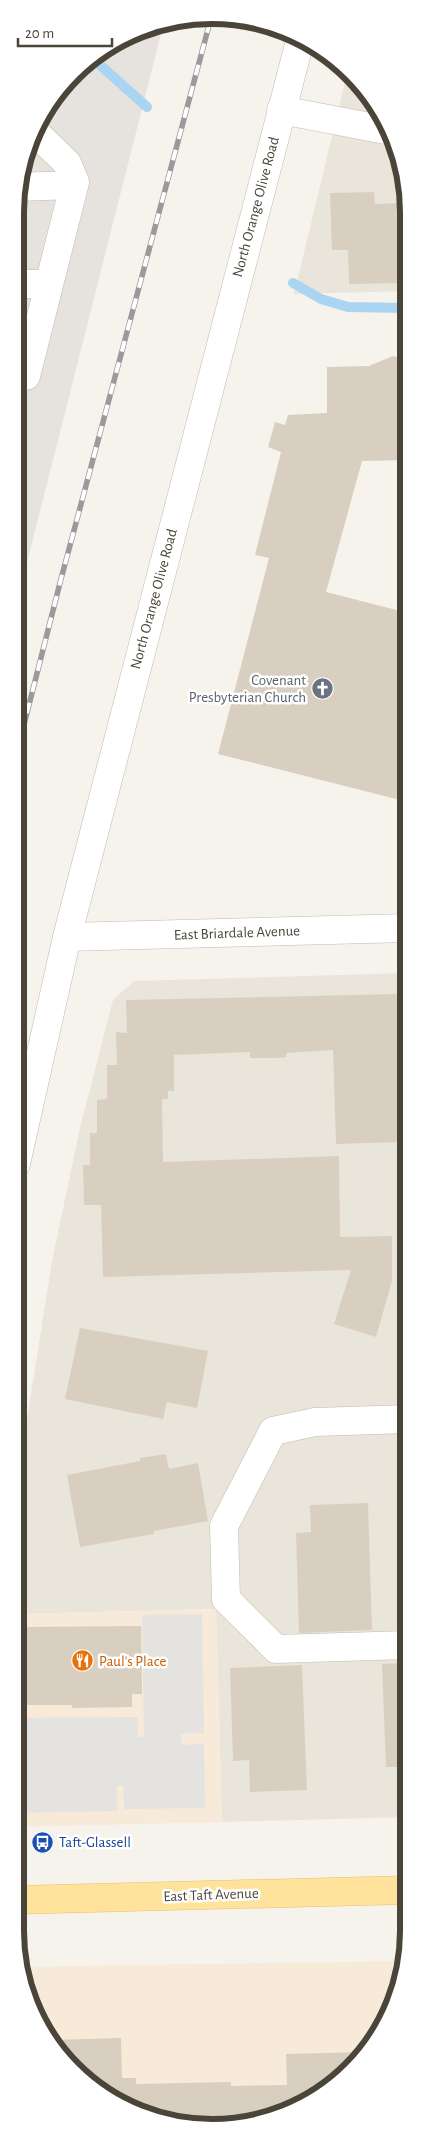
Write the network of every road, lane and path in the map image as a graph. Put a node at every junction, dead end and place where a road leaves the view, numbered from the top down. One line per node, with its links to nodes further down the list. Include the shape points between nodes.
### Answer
1 (299, 45): 2 (street, North Orange Olive Road)
2 (281, 110): 3 (street); 11 (street, North Orange Olive Road)
3 (381, 129)
4 (40, 136): 5 (street, via 67,163)
5 (74, 186): 6 (street); 8 (street)
6 (25, 188)
7 (24, 284): 8 (street)
8 (49, 284): 9 (street)
9 (24, 376)
10 (400, 928): 11 (street, East Briardale Avenue)
11 (67, 937): 12 (street, North Orange Olive Road)
12 (24, 1128)
13 (400, 1419): 14 (street, via 315,1422 273,1431 224,1526 226,1599 276,1648)
14 (400, 1645)
15 (400, 1890): 16 (main road, East Taft Avenue)
16 (24, 1900)

